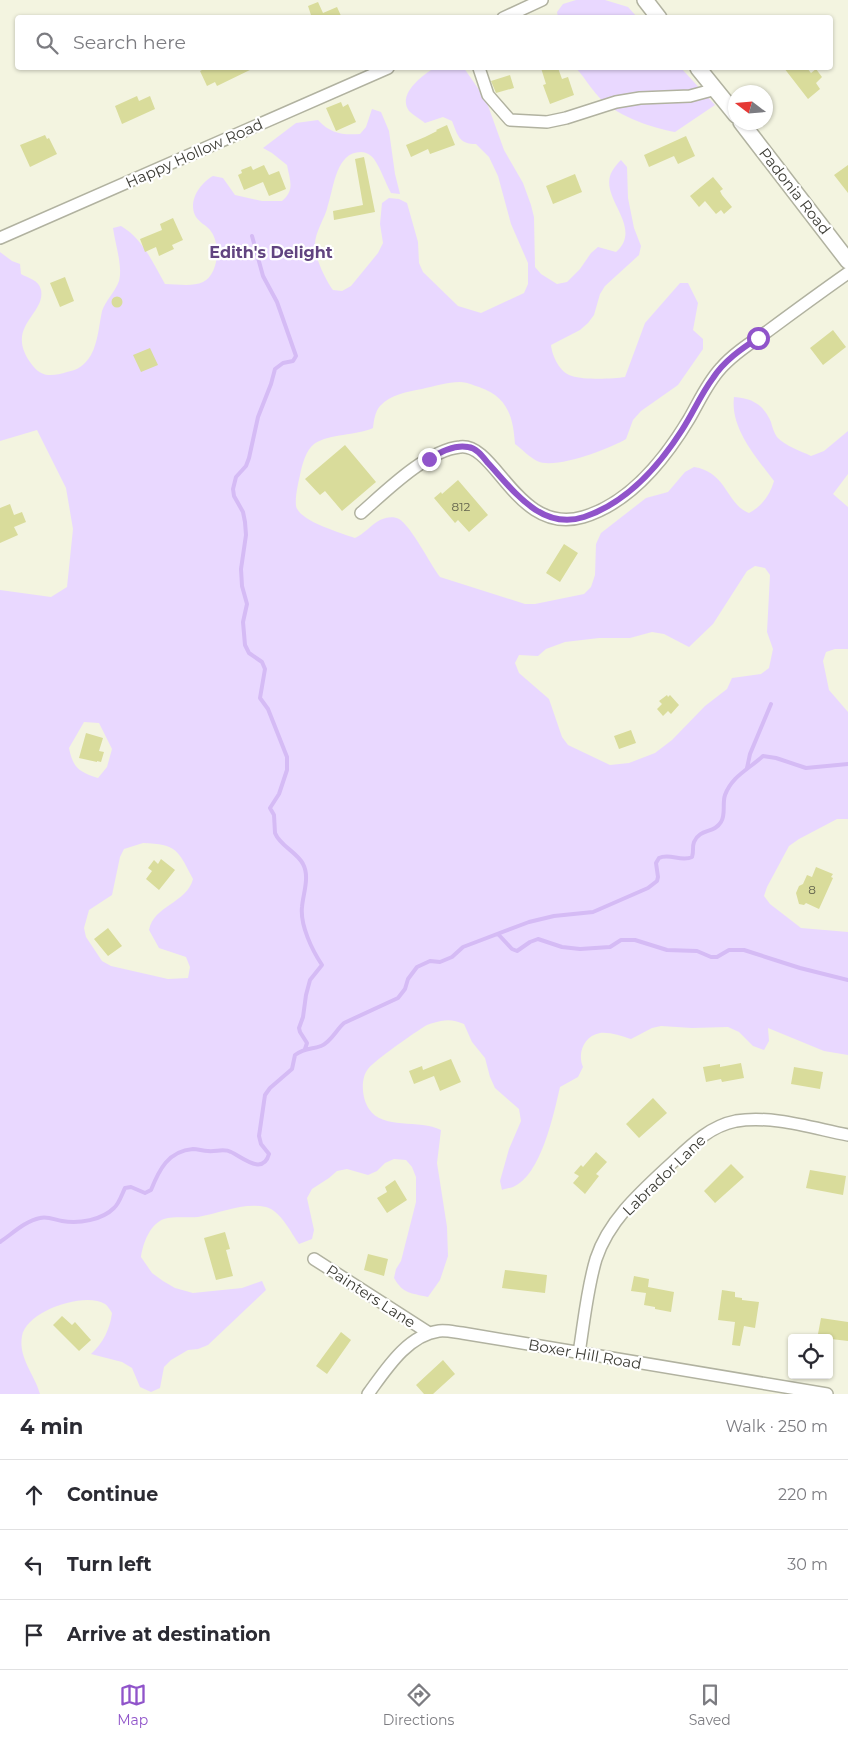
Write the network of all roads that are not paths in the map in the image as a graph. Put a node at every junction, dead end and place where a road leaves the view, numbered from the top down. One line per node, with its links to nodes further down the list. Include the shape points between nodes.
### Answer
1 (542, 0): 3 (street)
2 (646, 0): 4 (main road)
3 (510, 15)
4 (657, 15)
5 (383, 70): 11 (street, Happy Hollow Road)
6 (480, 70): 8 (street, via 488,95 510,120 547,122 616,102 690,96)
7 (700, 70): 8 (main road)
8 (716, 89): 9 (main road)
9 (728, 105)
10 (747, 130): 12 (main road, Padonia Road)
11 (0, 238)
12 (848, 261)
13 (848, 273): 14 (street, via 744,347 722,367 712,378 678,437 651,471 614,503 596,512 566,519 539,513 481,455 472,448 460,446 429,459)
14 (361, 513)
15 (848, 1135): 18 (street, Labrador Lane, via 754,1119 717,1127 697,1139 632,1201 606,1238 596,1258)
16 (314, 1260): 17 (street, Painters Lane)
17 (430, 1334): 18 (street, Boxer Hill Road, via 462,1332); 19 (street, Boxer Hill Road, via 409,1346)
18 (578, 1353): 20 (street, Boxer Hill Road)
19 (368, 1394)
20 (828, 1394)

